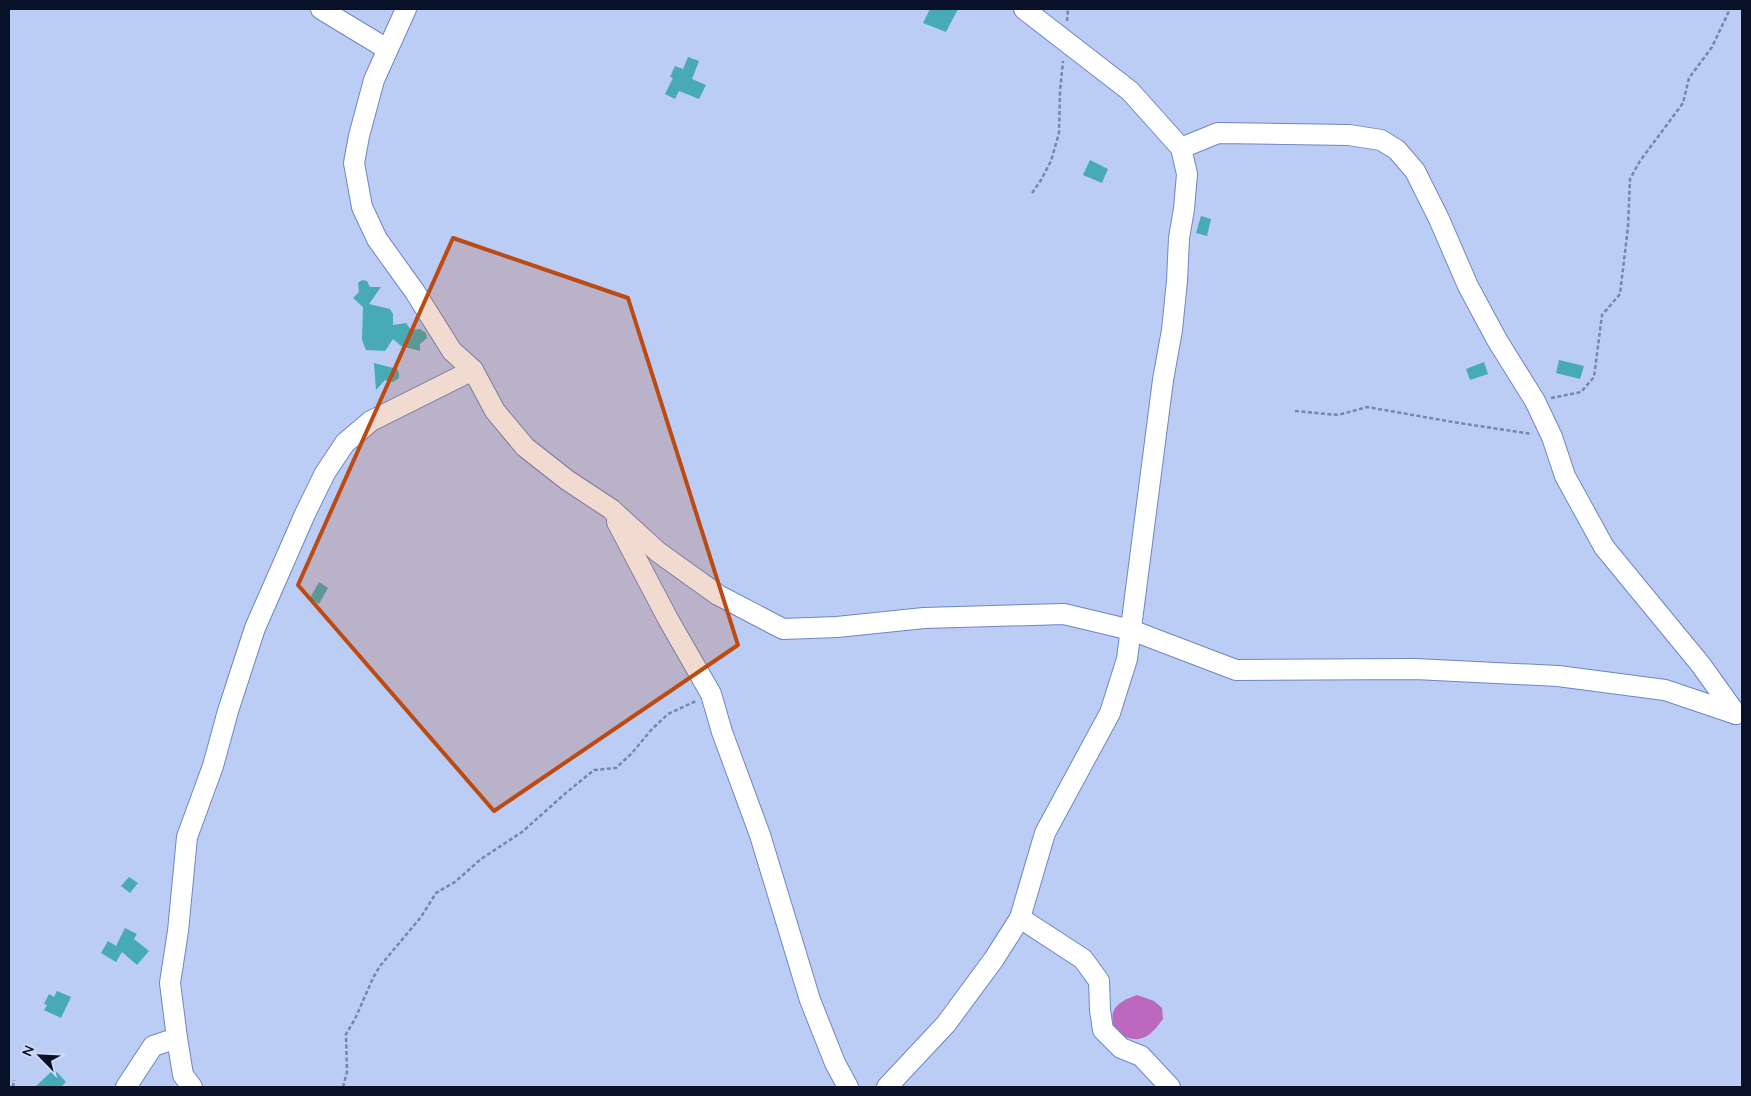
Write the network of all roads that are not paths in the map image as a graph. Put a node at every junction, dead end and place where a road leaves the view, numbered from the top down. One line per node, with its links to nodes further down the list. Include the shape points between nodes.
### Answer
1 (321, 9): 4 (street)
2 (406, 9): 4 (street)
3 (1024, 9): 5 (street, via 1130,91)
4 (388, 49): 6 (street, via 374,80 354,163 362,207 377,239 452,351)
5 (1181, 148): 8 (street, via 1187,174 1172,330); 9 (street, via 1218,133 1237,133 1348,135 1381,140 1397,150 1415,171 1468,286 1535,401 1565,476 1604,547 1702,665)
6 (474, 370): 7 (street, via 495,411 525,447 566,480); 11 (street, via 371,421 345,443 325,473 305,514 255,628 213,766 187,837 170,984)
7 (611, 509): 8 (street, via 658,552 718,595 783,629 924,618 1064,614); 14 (street, via 711,694 760,835 810,1000 835,1064)
8 (1131, 630): 9 (street, via 1236,670 1415,669 1558,676 1665,690); 10 (street, via 1127,659 1110,713 1045,833)
9 (1740, 717)
10 (1020, 918): 15 (street, via 946,1024); 16 (street, via 1083,959 1099,980 1103,1030 1121,1048 1141,1056)
11 (176, 1038): 12 (street, via 153,1046); 13 (street, via 183,1074)
12 (126, 1087)
13 (192, 1087)
14 (848, 1087)
15 (887, 1087)
16 (1170, 1087)

